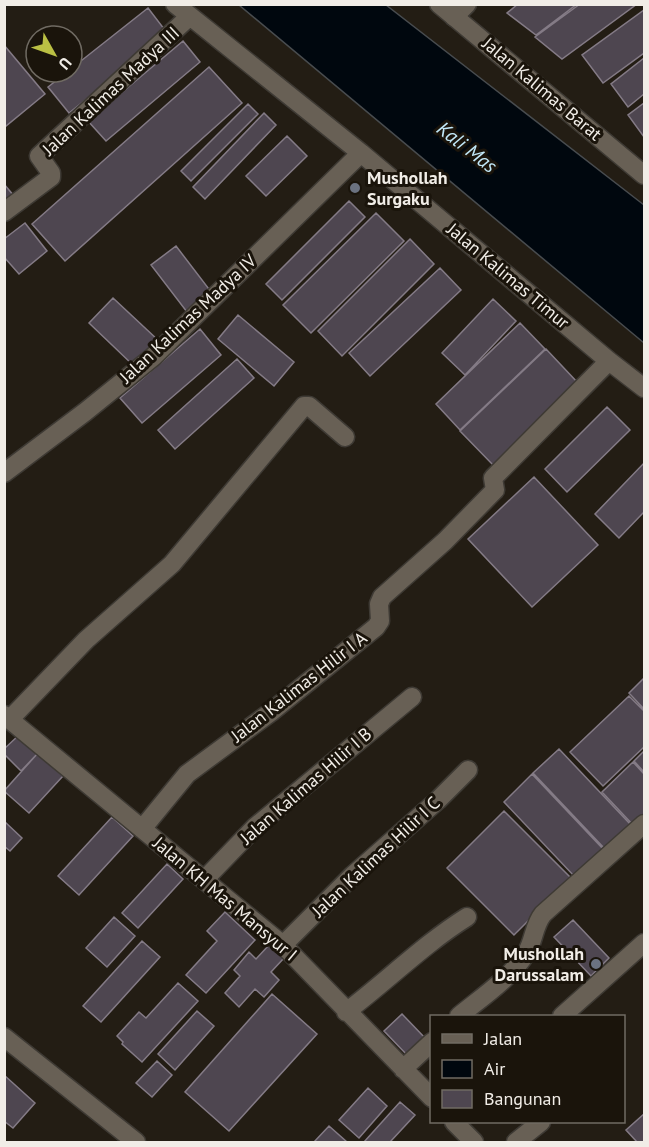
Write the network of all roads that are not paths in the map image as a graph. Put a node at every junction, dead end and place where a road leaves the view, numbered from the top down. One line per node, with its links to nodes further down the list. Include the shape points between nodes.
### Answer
1 (175, 4): 4 (street, Jalan Kalimas Timur)
2 (439, 4): 3 (street, Jalan Kalimas Barat)
3 (461, 11): 6 (street, Jalan Kalimas Barat)
4 (190, 16): 5 (street, Jalan Kalimas Timur); 7 (street, Jalan Kalimas Madya III, via 39,156 51,177)
5 (361, 153): 8 (street, Jalan Kalimas Timur); 11 (street, Jalan Kalimas Madya IV, via 153,357)
6 (645, 175)
7 (4, 212)
8 (609, 361): 9 (street, Jalan Kalimas Timur); 16 (street, Jalan Kalimas Hilir I A, via 492,478 495,490 382,597 376,627 187,774)
9 (645, 388)
10 (345, 437): 13 (street, via 309,406 304,406 172,564)
11 (4, 473)
12 (411, 696): 17 (street, Jalan Kalimas Hilir I B, via 255,827)
13 (7, 717): 16 (street, Jalan KH Mas Mansyur I)
14 (468, 770): 20 (street, Jalan Kalimas Hilir I C)
15 (645, 825): 22 (street, via 543,914 515,968)
16 (142, 829): 17 (street, Jalan KH Mas Mansyur I)
17 (205, 879): 20 (street, Jalan KH Mas Mansyur I)
18 (467, 917): 21 (street, via 443,932)
19 (645, 943): 23 (street)
20 (283, 945): 21 (street, Jalan KH Mas Mansyur I)
21 (346, 1012): 26 (street, Jalan KH Mas Mansyur I)
22 (461, 1015)
23 (564, 1015)
24 (4, 1037): 30 (street)
25 (430, 1043): 26 (street)
26 (403, 1069): 27 (street, Jalan KH Mas Mansyur I)
27 (430, 1096)
28 (455, 1123): 31 (street)
29 (540, 1123): 32 (street)
30 (136, 1143)
31 (474, 1143)
32 (516, 1143)

